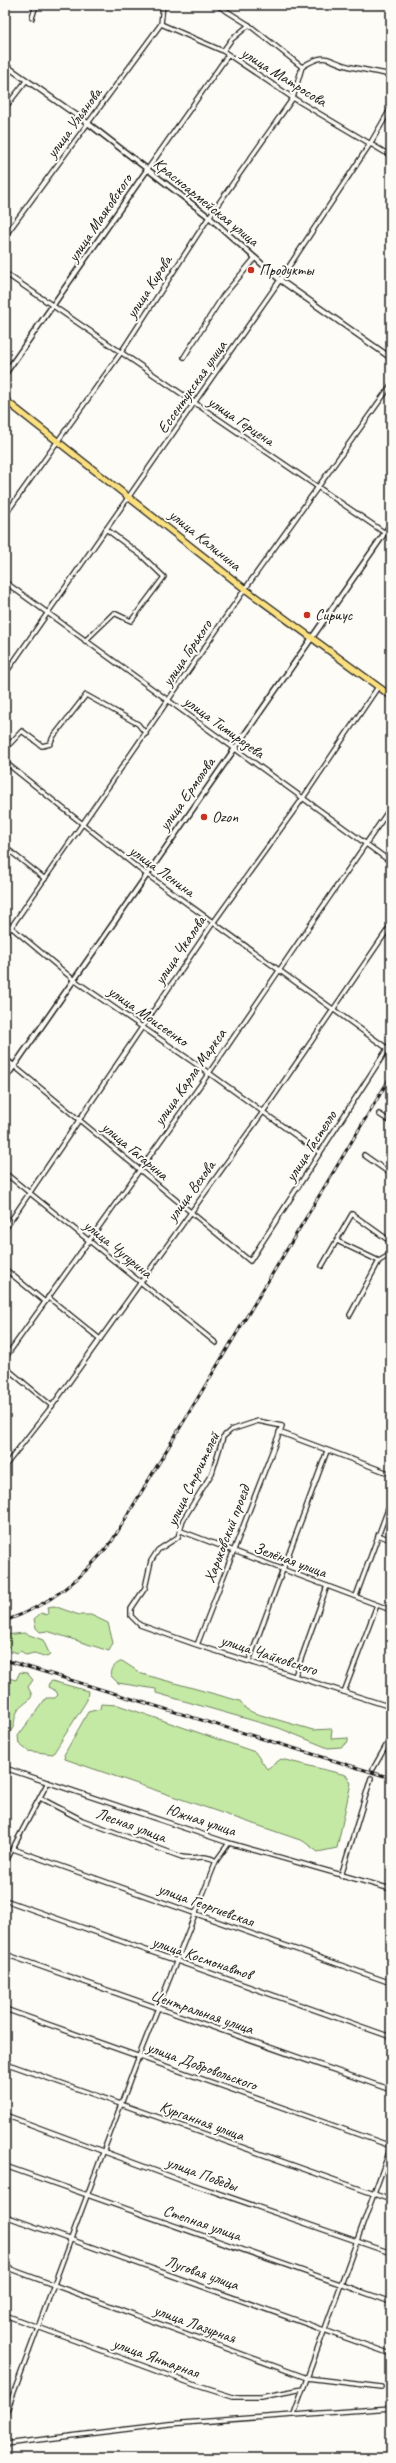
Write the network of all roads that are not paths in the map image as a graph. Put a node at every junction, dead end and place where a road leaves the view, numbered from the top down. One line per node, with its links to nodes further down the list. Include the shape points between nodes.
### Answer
1 (36, 5): 6 (street)
2 (163, 5): 7 (street)
3 (217, 5): 8 (street)
4 (377, 5): 5 (street)
5 (391, 6)
6 (32, 18)
7 (161, 24): 9 (street, улица Матросова); 18 (street, улица Ульянова)
8 (249, 25): 9 (street, via 231,40); 12 (street)
9 (223, 51): 10 (street, улица Матросова)
10 (228, 55): 15 (street, улица Матросова); 21 (street, улица Маяковского)
11 (5, 65): 14 (street, Красноармейская улица)
12 (302, 67): 13 (street, via 315,59 329,58 349,67); 15 (street, улица Кирова)
13 (391, 75)
14 (26, 81): 16 (street); 18 (street, Красноармейская улица)
15 (293, 98): 19 (street, улица Матросова); 22 (street, улица Кирова)
16 (5, 108)
17 (391, 108): 19 (street, Ессентукская улица)
18 (89, 124): 21 (street, Красноармейская улица); 23 (street, улица Ульянова)
19 (370, 144): 20 (street, улица Матросова); 26 (street, Ессентукская улица)
20 (391, 156)
21 (147, 170): 22 (street, Красноармейская улица); 27 (street, улица Маяковского)
22 (209, 217): 24 (street, Красноармейская улица); 28 (street, улица Кирова)
23 (5, 236)
24 (255, 258): 26 (street, Красноармейская улица); 29 (street, via 227,291)
25 (5, 273): 27 (street, улица Герцена)
26 (280, 280): 30 (street, Красноармейская улица); 34 (street, Ессентукская улица)
27 (53, 308): 28 (street, улица Герцена); 31 (street, улица Маяковского)
28 (120, 354): 34 (street, улица Герцена); 35 (street, улица Кирова)
29 (184, 358)
30 (391, 358)
31 (5, 374)
32 (391, 386): 36 (street, улица Горького)
33 (5, 400): 35 (main road, улица Калинина)
34 (195, 404): 36 (street, улица Герцена); 37 (street, Ессентукская улица)
35 (57, 440): 37 (main road, улица Калинина); 38 (street, улица Кирова)
36 (319, 488): 41 (street, улица Герцена); 43 (street, улица Горького)
37 (129, 496): 40 (street, Ессентукская улица); 43 (main road, улица Калинина)
38 (5, 515)
39 (391, 524): 41 (street, улица Ермолова)
40 (106, 529): 44 (street, Ессентукская улица); 46 (street, via 142,556 164,578 130,621 114,613)
41 (385, 533): 45 (street, улица Ермолова)
42 (5, 582): 44 (street, улица Тимирязева)
43 (245, 589): 45 (main road, улица Калинина); 50 (street, улица Горького)
44 (48, 614): 46 (street, улица Тимирязева); 47 (street, Ессентукская улица)
45 (311, 638): 48 (main road, улица Калинина); 53 (street, улица Ермолова)
46 (85, 641): 50 (street, улица Тимирязева)
47 (5, 674)
48 (378, 687): 49 (main road, улица Калинина); 55 (street, улица Чкалова)
49 (391, 696)
50 (169, 702): 51 (street, улица Горького); 53 (street, улица Тимирязева)
51 (146, 734): 52 (street, via 138,724 86,695 50,744 42,746 22,731); 57 (street, улица Горького)
52 (5, 749)
53 (233, 749): 55 (street, улица Тимирязева); 61 (street, улица Ермолова)
54 (5, 762): 57 (street, улица Ленина)
55 (303, 798): 58 (street, улица Тимирязева); 64 (street, улица Чкалова)
56 (391, 807): 58 (street, улица Карла Маркса)
57 (82, 825): 61 (street, улица Ленина); 62 (street, улица Горького)
58 (366, 844): 60 (street, улица Тимирязева); 68 (street, улица Карла Маркса)
59 (5, 847): 62 (street)
60 (391, 862)
61 (146, 874): 64 (street, улица Ленина); 69 (street, улица Ермолова)
62 (45, 878): 66 (street, улица Горького)
63 (5, 922): 66 (street, улица Моисеенко)
64 (213, 923): 68 (street, улица Ленина); 71 (street, улица Чкалова)
65 (391, 926): 70 (street, улица Вехова)
66 (11, 927): 67 (street, улица Горького); 69 (street, улица Моисеенко)
67 (5, 936)
68 (279, 969): 70 (street, улица Ленина); 76 (street, улица Карла Маркса)
69 (74, 980): 71 (street, улица Моисеенко); 75 (street, улица Ермолова)
70 (333, 1010): 73 (street, улица Ленина); 78 (street, улица Вехова)
71 (143, 1027): 76 (street, улица Моисеенко); 80 (street, улица Чкалова)
72 (391, 1043): 73 (street, улица Гастелло)
73 (388, 1049): 82 (street, улица Гастелло)
74 (5, 1059): 75 (street, улица Гагарина)
75 (14, 1066): 77 (street, улица Ермолова); 80 (street, улица Гагарина)
76 (209, 1073): 78 (street, улица Моисеенко); 84 (street, улица Карла Маркса)
77 (5, 1079)
78 (263, 1112): 82 (street, улица Моисеенко); 88 (street, улица Вехова)
79 (379, 1114): 81 (street)
80 (79, 1120): 84 (street, улица Гагарина); 87 (street, улица Чкалова)
81 (391, 1122)
82 (320, 1153): 94 (street, улица Гастелло)
83 (364, 1156): 86 (street)
84 (140, 1170): 88 (street, улица Гагарина); 91 (street, улица Карла Маркса)
85 (5, 1173): 87 (street, улица Чугурина)
86 (391, 1174)
87 (29, 1193): 89 (street, улица Чкалова); 91 (street, улица Чугурина)
88 (191, 1212): 94 (street, улица Гагарина); 98 (street, улица Вехова)
89 (5, 1229)
90 (390, 1239): 92 (street, via 352,1214)
91 (89, 1241): 98 (street, улица Чугурина); 99 (street, улица Карла Маркса)
92 (337, 1241): 95 (street); 96 (street)
93 (391, 1254): 95 (street)
94 (250, 1261)
95 (379, 1261): 101 (street)
96 (322, 1266)
97 (5, 1270): 100 (street)
98 (141, 1283): 102 (street, улица Вехова); 103 (street, улица Чугурина)
99 (48, 1297): 100 (street, улица Карла Маркса); 102 (street)
100 (45, 1302): 104 (street, улица Карла Маркса)
101 (350, 1315)
102 (100, 1339): 106 (street, улица Вехова)
103 (216, 1343)
104 (5, 1358)
105 (5, 1367): 106 (street)
106 (52, 1406): 109 (street, улица Вехова)
107 (279, 1432): 108 (street); 112 (street, улица Строителей, via 282,1426 258,1421 231,1430 222,1437 212,1472 183,1520); 115 (street, Харьковский проезд)
108 (326, 1451): 110 (street); 116 (street)
109 (5, 1466)
110 (391, 1474)
111 (391, 1502): 113 (street)
112 (181, 1531): 115 (street, Зелёная улица); 121 (street, улица Строителей, via 178,1537 158,1550 151,1561 145,1588 131,1609 131,1616)
113 (378, 1535): 114 (street); 118 (street)
114 (391, 1540)
115 (233, 1552): 116 (street, Зелёная улица); 122 (street, Харьковский проезд)
116 (283, 1571): 117 (street, Зелёная улица); 123 (street)
117 (327, 1586): 118 (street, Зелёная улица); 124 (street)
118 (356, 1596): 119 (street, Зелёная улица)
119 (377, 1605): 120 (street, Зелёная улица); 125 (street)
120 (391, 1610)
121 (140, 1625): 122 (street, улица Чайковского)
122 (197, 1645): 123 (street, улица Чайковского)
123 (250, 1661): 124 (street, улица Чайковского)
124 (295, 1676): 125 (street, улица Чайковского)
125 (344, 1692): 126 (street, улица Чайковского)
126 (391, 1706)
127 (391, 1737): 129 (street)
128 (5, 1768): 131 (street, Южная улица)
129 (373, 1769)
130 (371, 1778): 137 (street)
131 (48, 1782): 132 (street); 133 (street, Южная улица)
132 (40, 1798): 134 (street); 135 (street, Лесная улица, via 82,1820 182,1857 193,1859 205,1856)
133 (229, 1843): 135 (street); 137 (street, Южная улица)
134 (13, 1849): 136 (street); 140 (street, улица Георгиевская)
135 (216, 1861): 140 (street)
136 (5, 1863)
137 (341, 1876): 138 (street, Южная улица)
138 (391, 1889)
139 (5, 1900): 142 (street, улица Космонавтов)
140 (195, 1914): 142 (street); 143 (street, улица Георгиевская)
141 (5, 1954): 145 (street, Центральная улица)
142 (176, 1962): 145 (street); 146 (street, улица Космонавтов)
143 (391, 1983)
144 (5, 2009): 147 (street, улица Добровольского)
145 (158, 2009): 147 (street); 149 (street, Центральная улица)
146 (391, 2037)
147 (139, 2056): 150 (street); 152 (street, улица Добровольского)
148 (5, 2064): 150 (street, Курганная улица)
149 (391, 2090)
150 (120, 2104): 153 (street); 155 (street, Курганная улица)
151 (5, 2114): 153 (street, улица Победы)
152 (391, 2146): 155 (street)
153 (104, 2151): 156 (street); 160 (street, улица Победы)
154 (5, 2166): 156 (street, Степная улица)
155 (374, 2194): 157 (street, Курганная улица); 160 (street)
156 (88, 2196): 159 (street); 163 (street, Степная улица)
157 (391, 2200)
158 (5, 2216): 159 (street, Луговая улица)
159 (70, 2239): 164 (street); 168 (street, Луговая улица)
160 (356, 2241): 161 (street, улица Победы); 163 (street)
161 (391, 2253)
162 (5, 2267): 164 (street, улица Лазурная)
163 (340, 2284): 165 (street, Степная улица); 168 (street)
164 (53, 2285): 167 (street); 170 (street, улица Лазурная)
165 (391, 2302)
166 (5, 2315): 167 (street, улица Янтарная)
167 (38, 2327): 172 (street, улица Янтарная, via 233,2397 261,2396); 175 (street)
168 (324, 2328): 169 (street, Луговая улица); 170 (street)
169 (391, 2354)
170 (308, 2378): 171 (street, улица Лазурная); 172 (street)
171 (381, 2387)
172 (304, 2389): 174 (street)
173 (391, 2408): 174 (street)
174 (294, 2414): 176 (street, via 88,2432)
175 (5, 2416)
176 (5, 2444)

